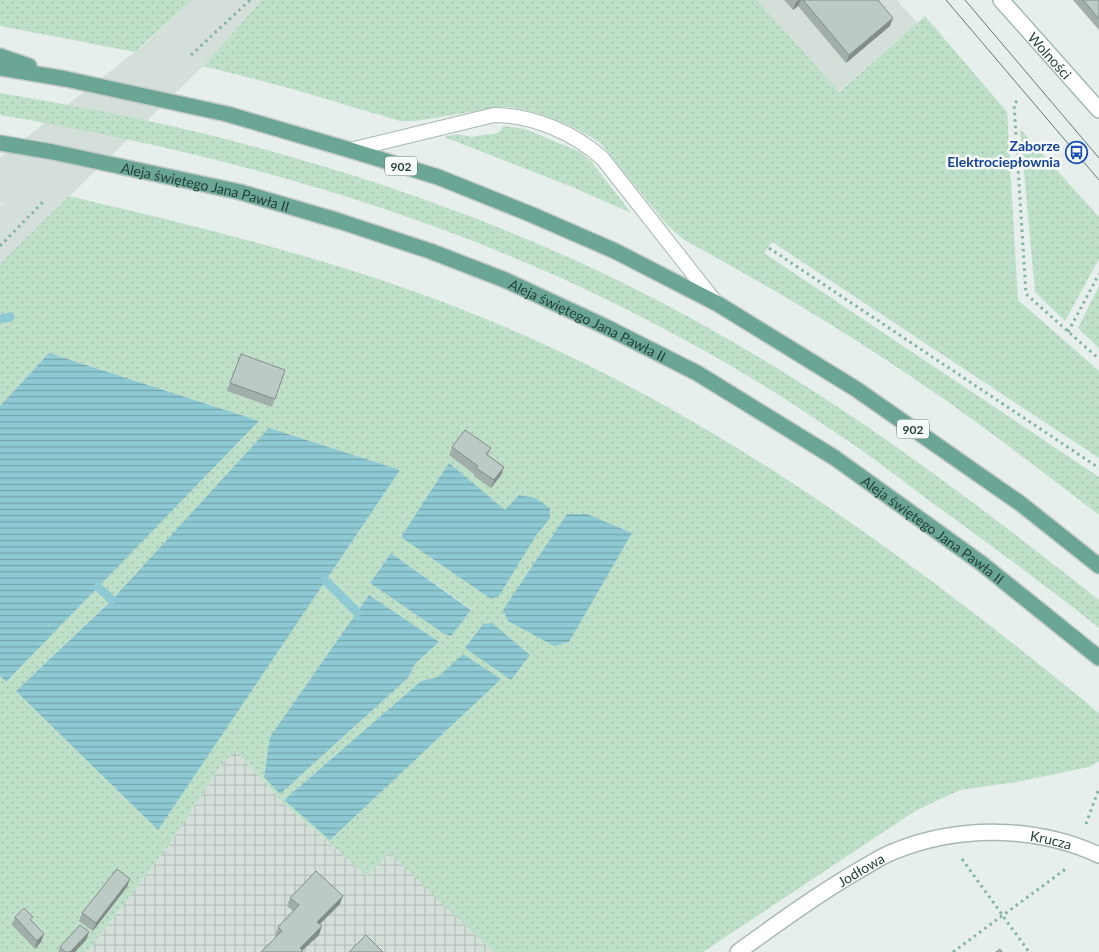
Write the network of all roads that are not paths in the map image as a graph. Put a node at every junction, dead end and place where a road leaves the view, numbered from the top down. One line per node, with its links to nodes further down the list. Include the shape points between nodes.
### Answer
1 (1001, 0): 5 (street, Wolności)
2 (0, 56): 4 (main road)
3 (0, 68): 4 (main road, 902)
4 (66, 79): 7 (main road, 902, via 227,114)
5 (1099, 110)
6 (0, 143): 10 (main road, Aleja świętego Jana Pawła II, via 240,192 339,221 505,280 606,326 697,374 835,458 981,563)
7 (350, 150): 8 (main road, 902, via 438,177 530,214 615,251); 8 (lane, via 494,115 530,120 577,139 603,159)
8 (718, 304): 9 (main road, 902, via 856,389 1021,504)
9 (1099, 566)
10 (1099, 658)
11 (1002, 832): 12 (street, Krucza, via 1042,836); 13 (street, Jodłowa, via 946,836 894,851 842,880)
12 (1099, 855)
13 (738, 952)

